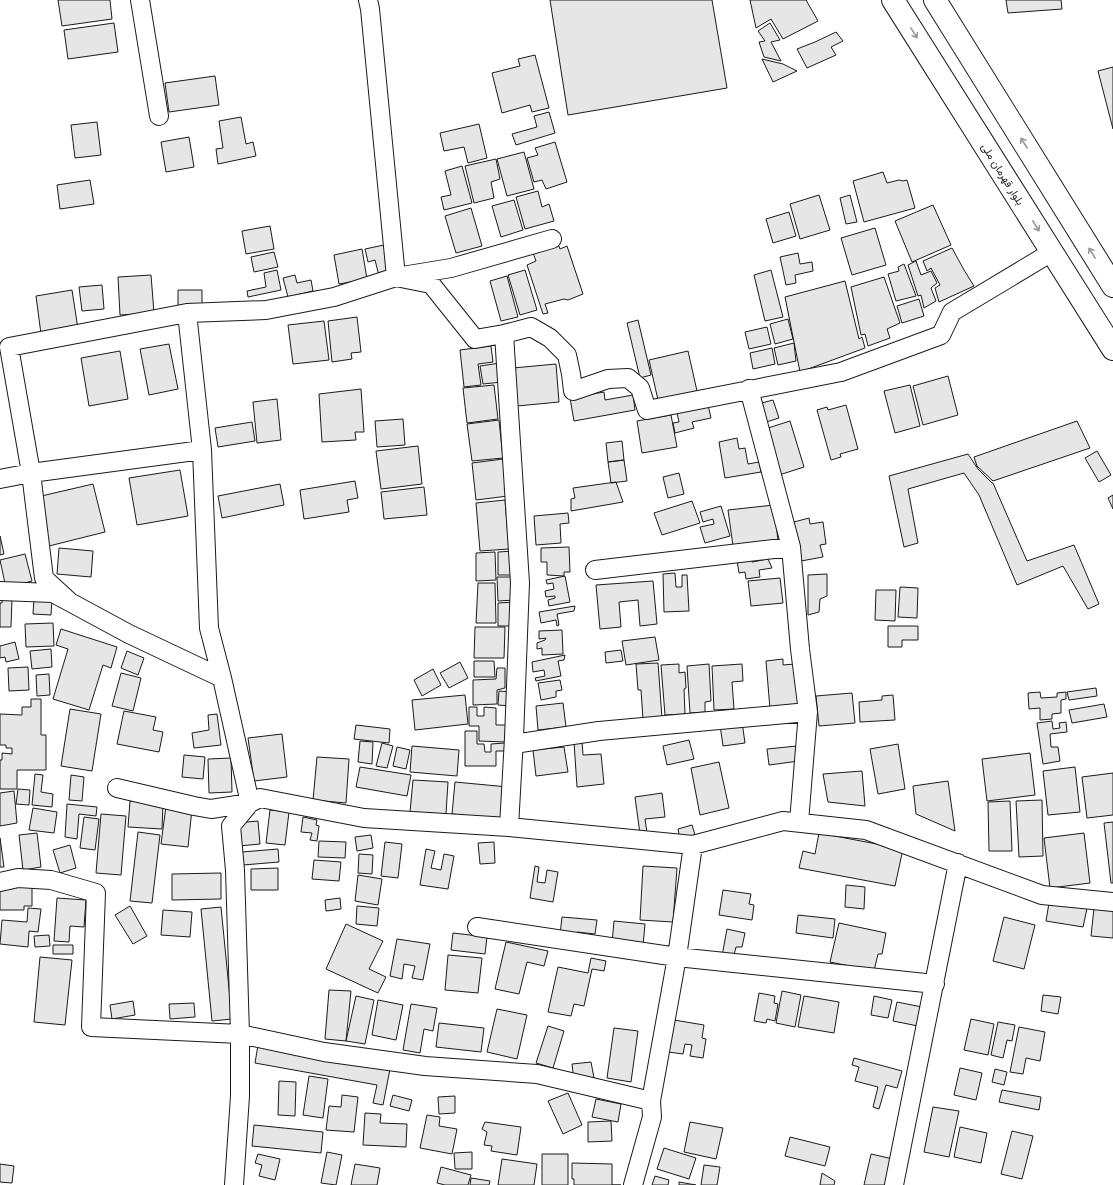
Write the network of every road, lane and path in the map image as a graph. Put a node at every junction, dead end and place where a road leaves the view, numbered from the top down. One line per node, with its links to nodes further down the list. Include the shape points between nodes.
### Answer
1 (140, 0): 5 (street)
2 (368, 0): 8 (street)
3 (893, 0): 7 (highway, بلوار قهرمان ملی, one-way to 7)
4 (935, 0): 9 (highway, one-way to 4)
5 (159, 116)
6 (552, 240): 8 (street, via 451,268)
7 (1052, 252): 13 (highway, بلوار قهرمان ملی); 14 (street, via 952,312 941,335 841,372)
8 (396, 277): 10 (street, via 334,297 266,310); 11 (street, via 431,284 475,339)
9 (1113, 286)
10 (187, 313): 12 (street); 15 (street)
11 (504, 334): 14 (street, via 531,327 550,338 567,355 573,391 608,379 628,378 640,388 647,410); 24 (street, via 520,583)
12 (4, 348): 16 (street)
13 (1113, 349)
14 (749, 389): 18 (street)
15 (202, 450): 16 (street); 22 (street, via 209,628)
16 (32, 473): 17 (street); 21 (street, via 44,578)
17 (0, 479)
18 (791, 547): 19 (street); 23 (street)
19 (595, 570)
20 (0, 591): 21 (street, via 53,593)
21 (70, 602): 22 (street, via 129,634)
22 (222, 678): 26 (street)
23 (808, 712): 24 (street, via 599,731); 27 (street)
24 (514, 744): 28 (street)
25 (117, 788): 26 (street, via 211,809)
26 (250, 803): 28 (street, via 260,798 364,818); 36 (street, via 231,826)
27 (799, 822): 29 (street, via 783,821); 30 (street, via 866,830)
28 (509, 828): 29 (street)
29 (693, 845): 34 (street)
30 (958, 863): 32 (street, via 1042,895); 35 (street)
31 (0, 882): 36 (street, via 18,878 51,880 96,893 91,1027)
32 (1113, 902)
33 (477, 927): 34 (street)
34 (676, 956): 35 (street); 37 (street)
35 (935, 984): 40 (street)
36 (240, 1034): 37 (street, via 324,1052 417,1065 537,1074); 38 (street, via 240,1096)
37 (651, 1102): 39 (street, via 652,1118)
38 (234, 1185)
39 (633, 1185)
40 (894, 1185)

